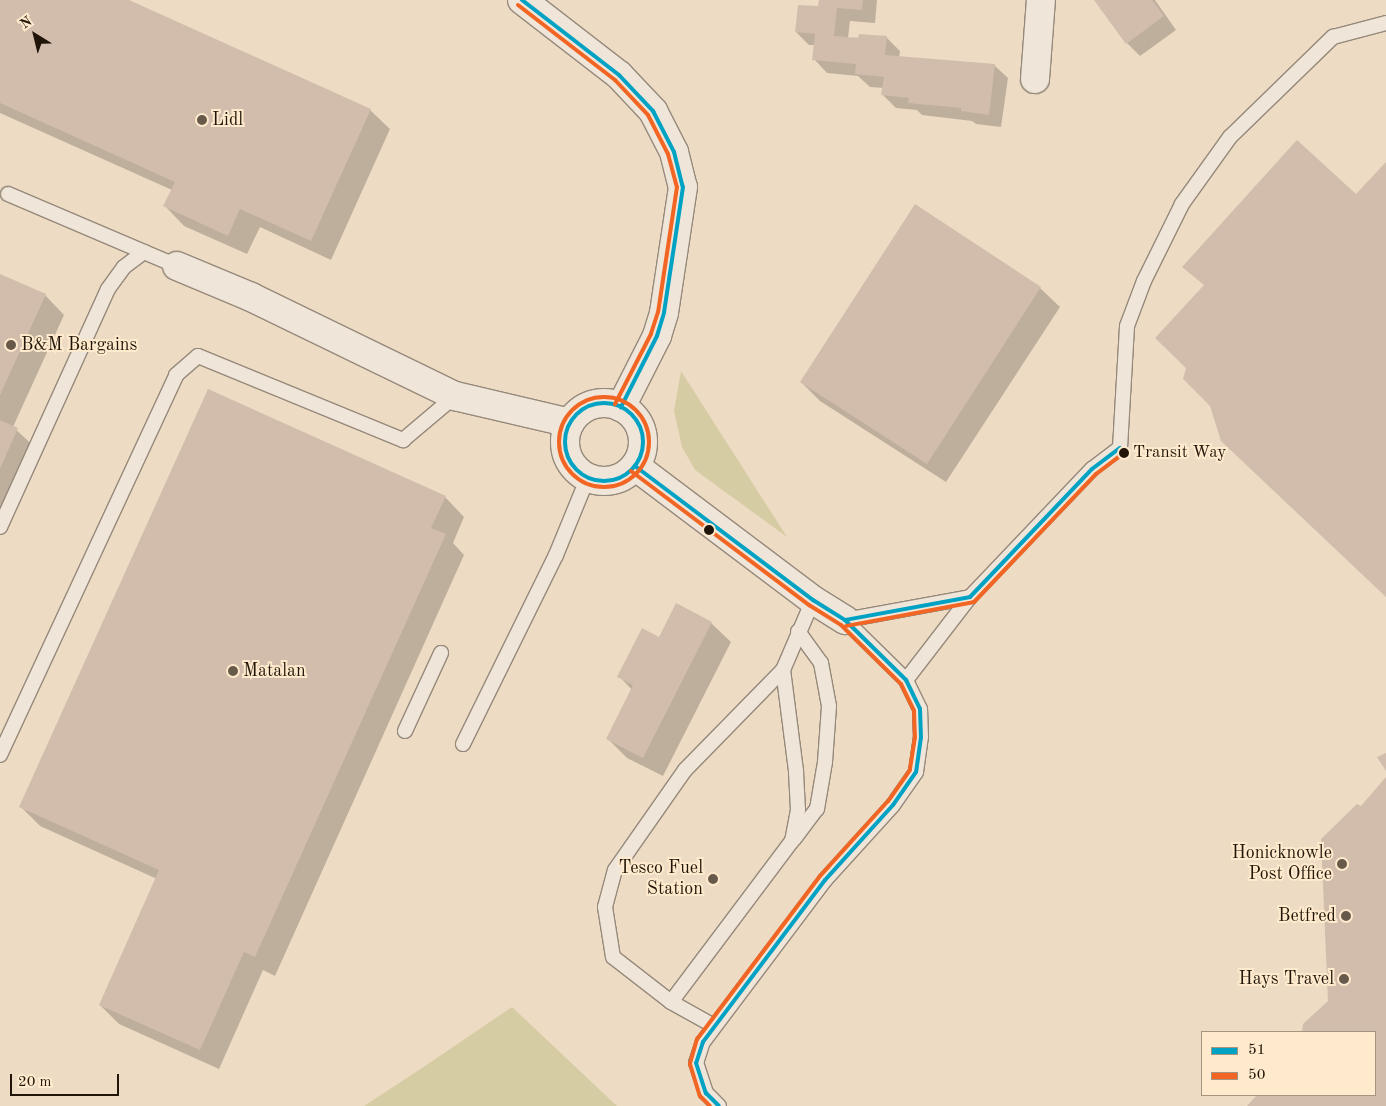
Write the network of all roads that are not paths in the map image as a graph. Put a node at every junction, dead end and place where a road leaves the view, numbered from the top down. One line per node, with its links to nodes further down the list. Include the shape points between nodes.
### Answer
1 (522, 0): 9 (street, via 619,75 653,111 674,152 683,187 664,313 657,336)
2 (1041, 0): 4 (street)
3 (1386, 23): 14 (lane, via 1333,37 1230,137 1182,204 1144,281 1127,326 1120,448 1092,469)
4 (1035, 78)
5 (8, 194): 6 (lane)
6 (144, 252): 7 (lane); 13 (lane, via 124,267 108,289)
7 (177, 266): 8 (street)
8 (454, 396): 10 (street); 23 (lane, via 403,440 198,356 176,375)
9 (621, 407): 10 (street, via 610,403 586,407); 11 (street, via 634,418 642,433 641,456)
10 (570, 423): 12 (street, via 566,448 570,460)
11 (635, 466): 12 (street, via 613,479); 15 (street)
12 (588, 477): 22 (lane, via 556,555)
13 (0, 527)
14 (970, 597): 16 (lane); 20 (lane)
15 (812, 600): 16 (street); 17 (lane)
16 (845, 620): 20 (lane)
17 (798, 632): 19 (lane); 24 (lane, via 821,663 829,706 825,762 817,809)
18 (441, 654): 21 (lane)
19 (782, 670): 24 (lane, via 796,771 798,810); 25 (lane, via 685,770 615,870 605,907 613,957)
20 (906, 680): 26 (lane, via 920,709 921,737 916,772 893,805 825,880)
21 (405, 730)
22 (463, 744)
23 (0, 755)
24 (792, 842): 25 (lane)
25 (671, 1002): 26 (lane)
26 (714, 1026): 27 (lane, via 703,1042 696,1062 706,1093)
27 (719, 1106)

